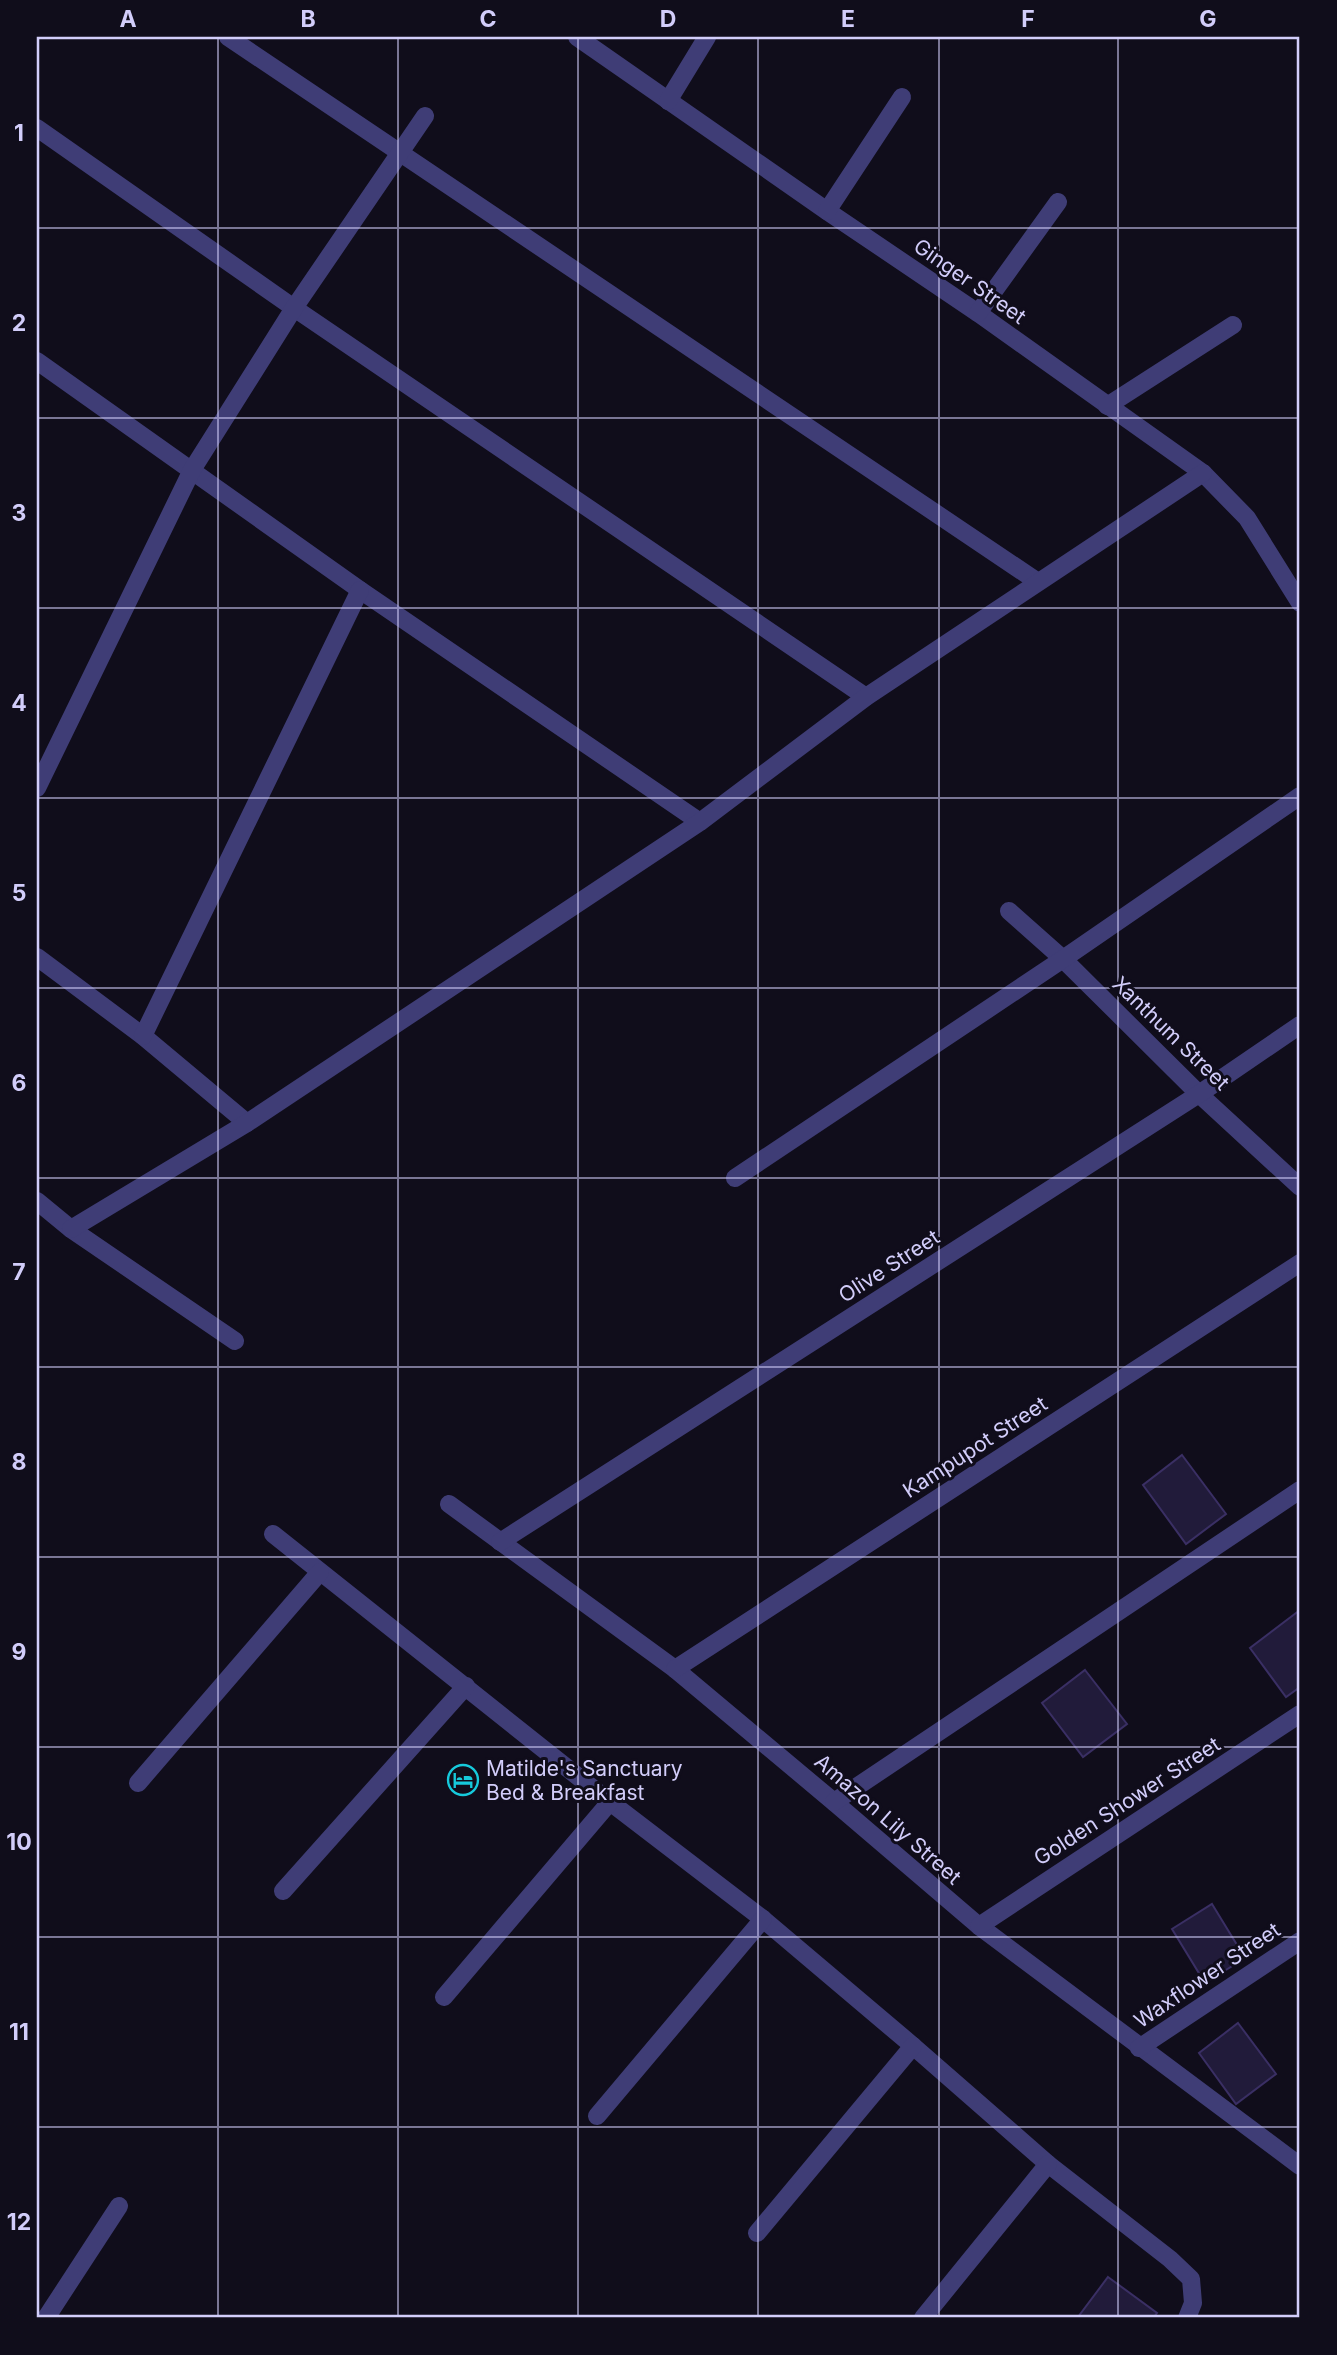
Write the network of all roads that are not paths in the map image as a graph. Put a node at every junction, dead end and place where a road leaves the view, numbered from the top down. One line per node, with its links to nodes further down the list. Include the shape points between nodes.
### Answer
1 (228, 37): 8 (street)
2 (577, 37): 5 (street, Ginger Street)
3 (706, 37): 5 (street)
4 (902, 97): 10 (street)
5 (668, 101): 10 (street, Ginger Street)
6 (425, 116): 8 (street)
7 (37, 128): 11 (street)
8 (400, 154): 11 (street); 18 (street)
9 (1058, 202): 12 (street)
10 (827, 211): 12 (street, Ginger Street)
11 (294, 308): 16 (street); 21 (street)
12 (978, 313): 15 (street, Ginger Street)
13 (1233, 325): 15 (street)
14 (37, 362): 16 (street)
15 (1107, 406): 17 (street, Ginger Street)
16 (192, 470): 19 (street); 22 (street)
17 (1203, 473): 18 (street); 20 (street, Ginger Street, via 1247,518)
18 (1038, 582): 21 (street)
19 (360, 590): 24 (street); 29 (street)
20 (1300, 603)
21 (866, 697): 24 (street)
22 (37, 788)
23 (1300, 796): 27 (street)
24 (700, 822): 31 (street)
25 (1009, 911): 27 (street, Xanthum Street)
26 (37, 957): 29 (street)
27 (1063, 959): 30 (street, Xanthum Street); 32 (street)
28 (1300, 1025): 30 (street, Olive Street)
29 (144, 1036): 31 (street)
30 (1199, 1094): 33 (street, Xanthum Street); 41 (street, Olive Street)
31 (247, 1123): 35 (street)
32 (735, 1178)
33 (1300, 1187)
34 (37, 1200): 35 (street)
35 (71, 1229): 37 (street)
36 (1300, 1263): 43 (street, Kampupot Street)
37 (235, 1342)
38 (1300, 1490): 48 (street)
39 (449, 1504): 41 (street, Amazon Lily Street)
40 (273, 1534): 42 (street)
41 (500, 1542): 43 (street, Amazon Lily Street)
42 (320, 1572): 44 (street); 46 (street)
43 (675, 1669): 48 (street, Amazon Lily Street)
44 (467, 1686): 47 (street); 49 (street)
45 (1300, 1714): 51 (street, Golden Shower Street)
46 (138, 1783)
47 (610, 1802): 50 (street); 53 (street)
48 (834, 1802): 51 (street, Amazon Lily Street)
49 (283, 1891)
50 (763, 1919): 54 (street); 56 (street)
51 (978, 1926): 55 (street, Amazon Lily Street)
52 (1300, 1941): 55 (street, Waxflower Street)
53 (444, 1997)
54 (913, 2046): 57 (street); 60 (street)
55 (1139, 2048): 58 (street, Amazon Lily Street)
56 (597, 2116)
57 (1048, 2164): 62 (street); 63 (street, via 1191,2279 1193,2303)
58 (1300, 2166)
59 (119, 2206): 61 (street)
60 (757, 2233)
61 (46, 2318)
62 (923, 2318)
63 (1187, 2318)

